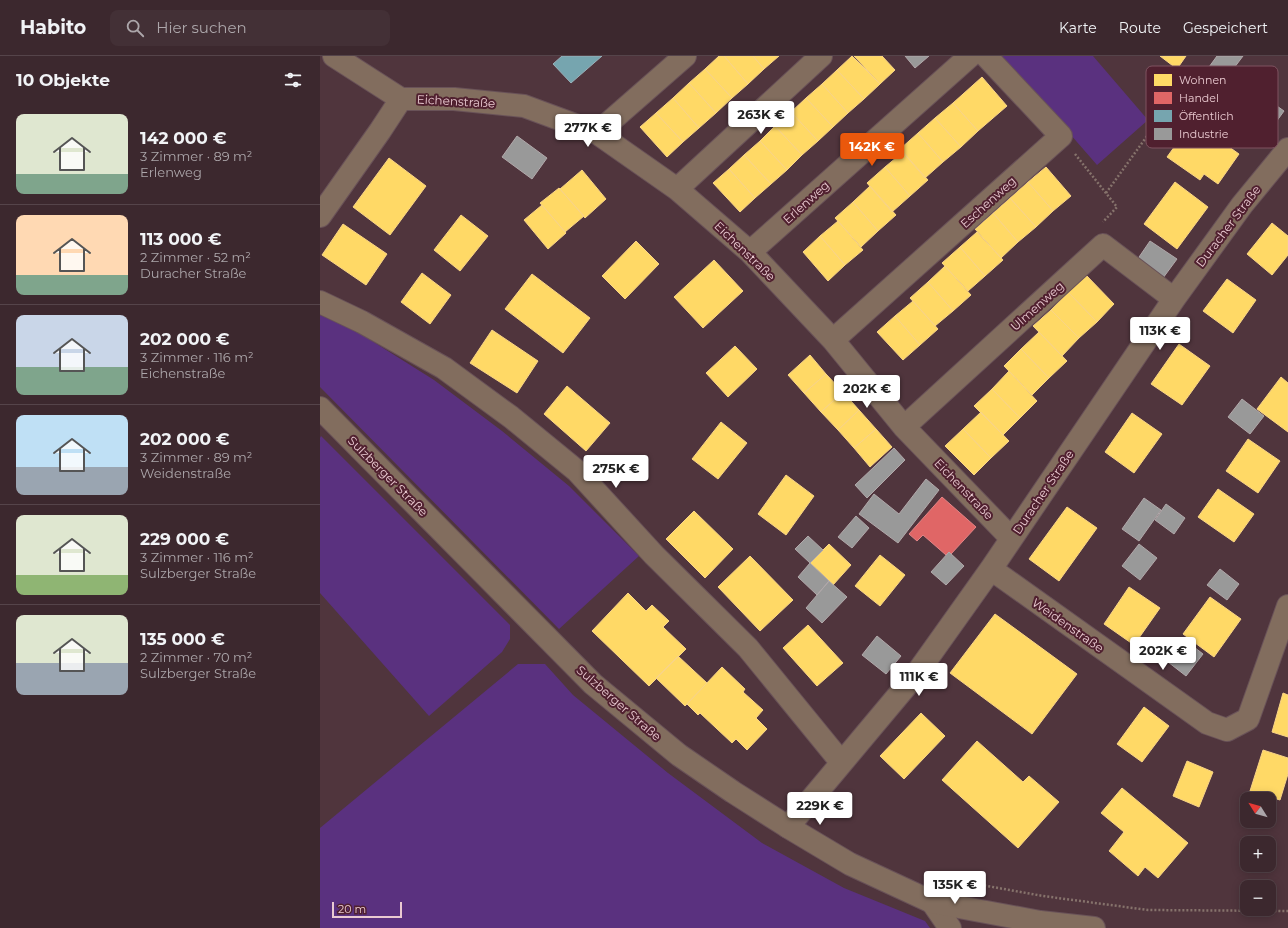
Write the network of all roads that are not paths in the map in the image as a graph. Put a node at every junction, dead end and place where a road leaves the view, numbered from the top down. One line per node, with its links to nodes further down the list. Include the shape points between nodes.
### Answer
1 (334, 56): 6 (street, Eichenstraße)
2 (685, 56): 7 (street)
3 (821, 56): 9 (street)
4 (970, 56): 11 (street, Erlenweg)
5 (986, 56): 14 (street, Eschenweg, via 1061,136)
6 (400, 99): 7 (street, Eichenstraße, via 454,98 524,106); 10 (street, Eichenstraße)
7 (597, 133): 9 (street, Eichenstraße)
8 (1288, 149): 12 (street, Duracher Straße, via 1242,205)
9 (678, 189): 11 (street, Eichenstraße)
10 (320, 216)
11 (750, 252): 14 (street, Eichenstraße)
12 (1174, 300): 16 (street, Ulmenweg, via 1103,245); 17 (street, Duracher Straße)
13 (320, 302): 20 (street, via 362,322 444,368 511,417 577,472 654,555 748,648)
14 (832, 340): 16 (street, Eichenstraße)
15 (320, 408): 21 (street, Sulzberger Straße, via 593,684 679,755)
16 (904, 428): 17 (street, Eichenstraße)
17 (1011, 538): 18 (street, Duracher Straße)
18 (990, 569): 19 (street, Weidenstraße, via 1207,723 1227,730 1248,720); 20 (street, Duracher Straße, via 917,673)
19 (1288, 606)
20 (841, 762): 21 (street, Duracher Straße)
21 (788, 827): 22 (street, Sulzberger Straße, via 850,864)
22 (932, 902): 23 (street); 24 (street, Sulzberger Straße, via 1040,922)
23 (950, 928)
24 (1094, 928)

